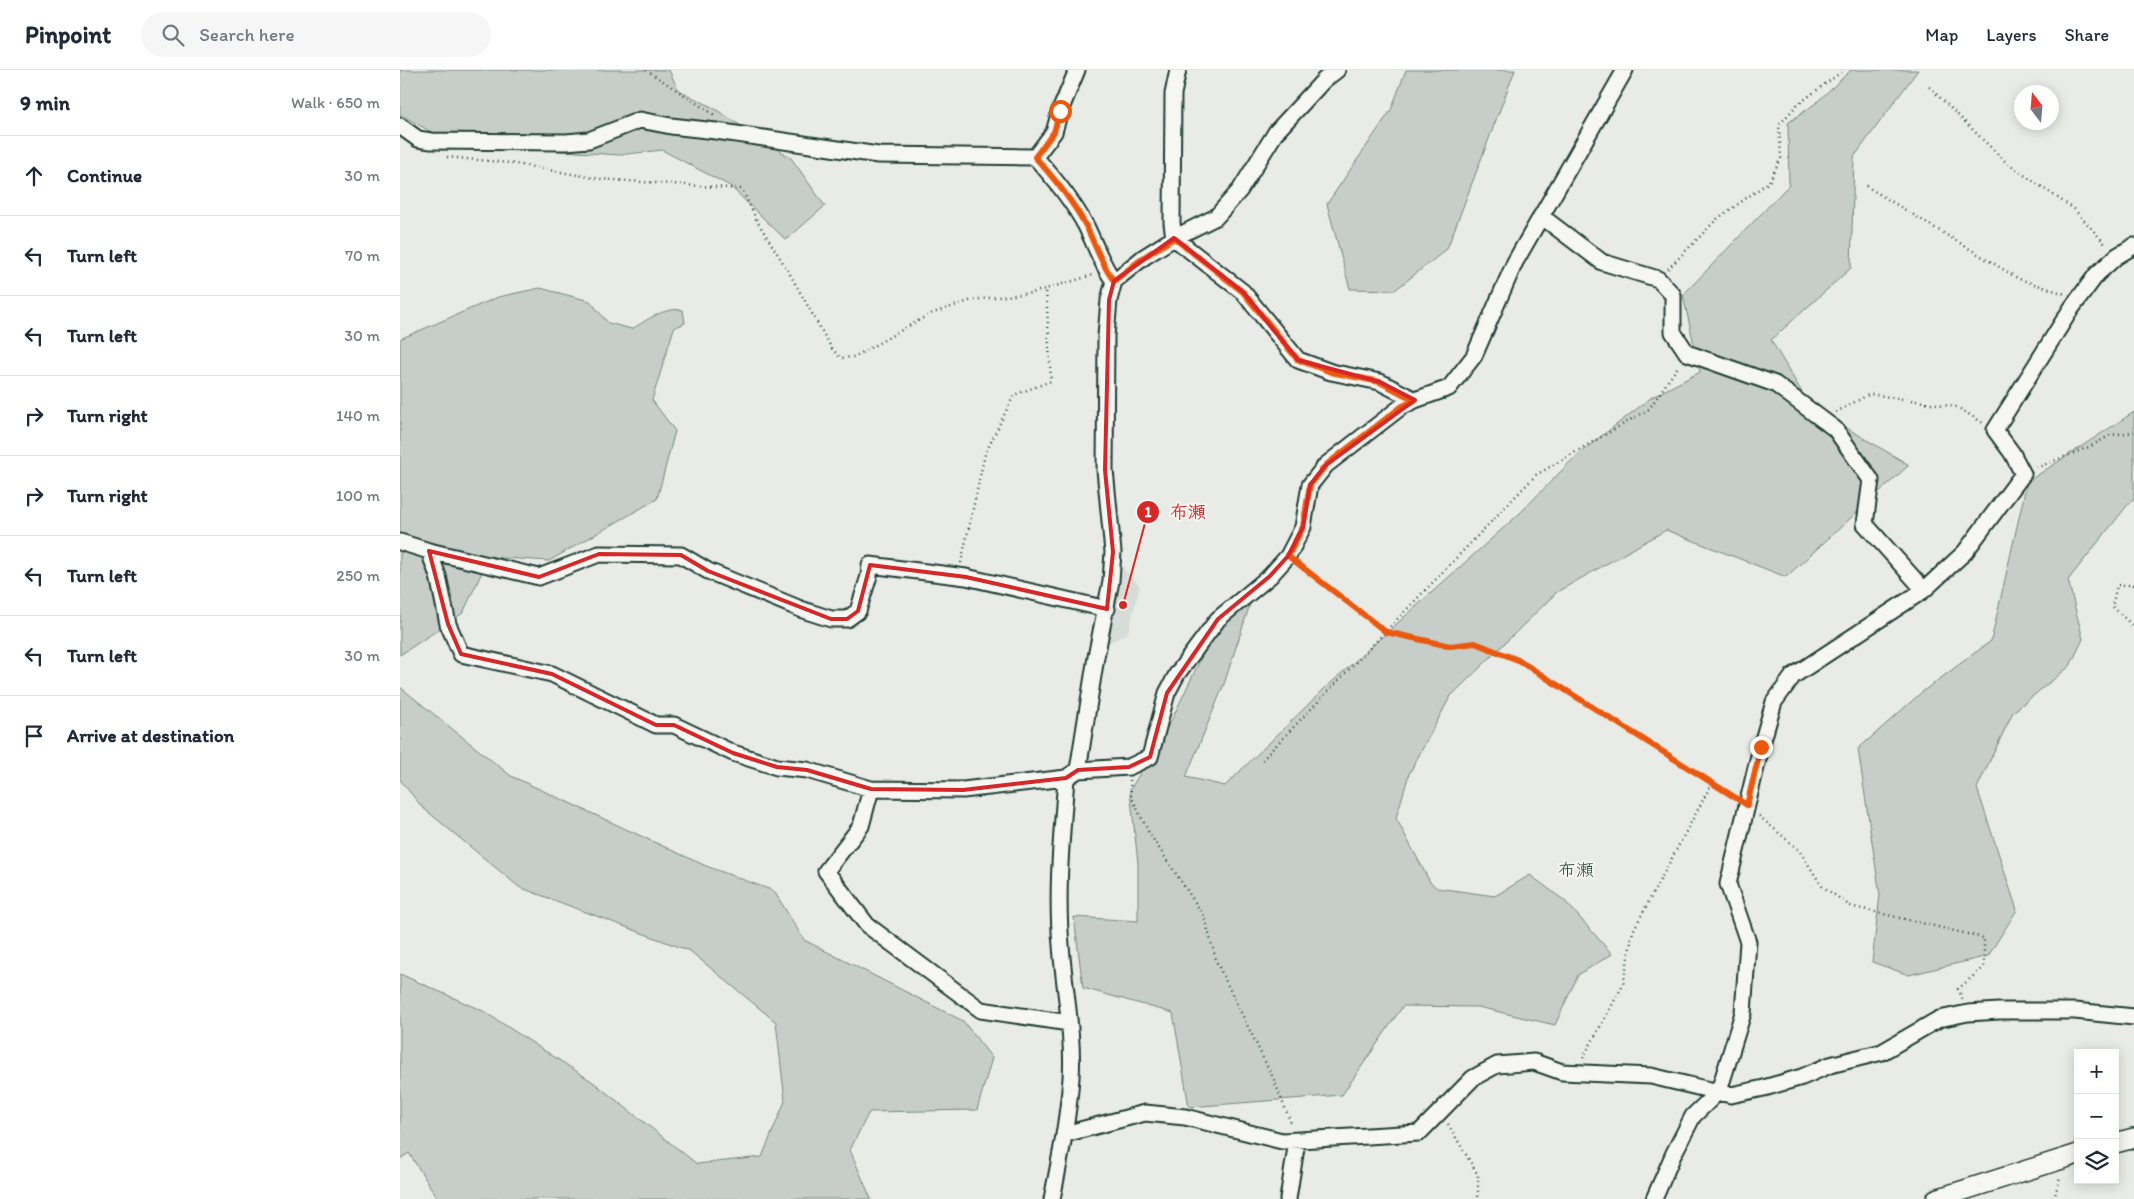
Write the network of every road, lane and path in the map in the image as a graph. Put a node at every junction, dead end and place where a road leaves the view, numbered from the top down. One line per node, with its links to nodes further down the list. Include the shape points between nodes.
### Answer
1 (646, 70): 9 (path, via 712,114)
2 (1076, 70): 11 (street, via 1054,132)
3 (1178, 70): 14 (street, via 1172,94)
4 (1337, 70): 14 (street, via 1276,132 1240,190 1216,217)
5 (1626, 70): 13 (street)
6 (1844, 70): 18 (path, via 1797,105 1779,125 1781,158 1769,182 1717,219)
7 (1929, 87): 16 (path, via 2008,164 2074,210)
8 (400, 126): 9 (street, via 418,139 431,141 589,140 640,120)
9 (716, 131): 11 (street, via 878,155)
10 (443, 156): 19 (path, via 510,163 600,179 742,189 832,349 841,358 854,358 930,314 972,300)
11 (1035, 157): 17 (street, via 1057,182 1085,225)
12 (1866, 186): 20 (path, via 2019,279)
13 (1540, 216): 18 (street, via 1602,262); 22 (street, via 1515,262 1474,356 1449,388)
14 (1174, 238): 17 (street); 22 (street, via 1243,292 1298,360 1331,372 1380,382)
15 (2134, 246): 16 (street)
16 (2117, 256): 20 (street, via 2097,274)
17 (1110, 276): 19 (path); 33 (street, via 1105,470 1112,552)
18 (1658, 279): 21 (street, via 1673,295 1672,332)
19 (1046, 289): 30 (path, via 1051,381 1014,395 985,454)
20 (2078, 299): 24 (street)
21 (1686, 353): 23 (street, via 1775,384); 35 (path, via 1649,409 1536,475)
22 (1415, 400): 29 (street, via 1401,407 1326,465 1310,485 1303,527)
23 (1821, 419): 24 (path, via 1870,394 1957,407); 32 (street, via 1835,429 1871,480 1865,524)
24 (1995, 430): 26 (street, via 2012,452)
25 (2134, 432): 26 (path, via 2111,435)
26 (2023, 474): 32 (street, via 1965,552)
27 (400, 542): 28 (street)
28 (429, 551): 30 (street, via 539,577 599,554 681,555 708,571 831,619 847,619 858,611 870,565); 40 (street, via 448,624 461,654 552,674 656,725 674,725 734,754 776,767 807,770)
29 (1288, 556): 35 (path); 37 (street, via 1270,576 1218,619 1177,674 1167,693 1150,757)
30 (958, 576): 33 (street)
31 (2134, 585): 34 (path, via 2117,585 2112,606)
32 (1924, 590): 41 (street, via 1793,676 1774,702)
33 (1106, 609): 38 (street)
34 (2134, 627)
35 (1386, 632): 36 (path); 39 (path, via 1450,646 1475,643 1518,660)
36 (1262, 760)
37 (1129, 767): 38 (street); 50 (path, via 1131,796 1148,833 1204,916 1217,963 1274,1080)
38 (1072, 774): 40 (street, via 963,790); 44 (street, via 1060,860 1059,902)
39 (1712, 783): 41 (path); 45 (path, via 1633,931 1623,985)
40 (871, 789): 44 (street, via 861,826 826,871 867,924 981,1010)
41 (1747, 805): 42 (path, via 1799,850 1822,886 1850,906 1984,938 1984,967 1958,989); 46 (street, via 1728,884 1748,942 1743,1012)
42 (1968, 1013): 43 (street, via 2075,1011); 46 (street, via 1939,1019 1882,1052 1830,1065 1802,1077 1731,1095)
43 (2134, 1017)
44 (1069, 1023): 48 (street, via 1071,1077)
45 (1575, 1072): 46 (street, via 1651,1076); 47 (street, via 1562,1072 1534,1062 1497,1065 1473,1078)
46 (1718, 1091): 56 (street, via 1693,1116)
47 (1440, 1111): 50 (street, via 1420,1133); 55 (path, via 1478,1175)
48 (1065, 1134): 50 (street, via 1145,1112 1185,1117 1282,1141); 53 (street)
49 (2134, 1138): 51 (main road)
50 (1298, 1141): 54 (street)
51 (2119, 1142)
52 (2074, 1155): 57 (main road)
53 (1052, 1199)
54 (1288, 1199)
55 (1478, 1199)
56 (1654, 1199)
57 (1936, 1199)

